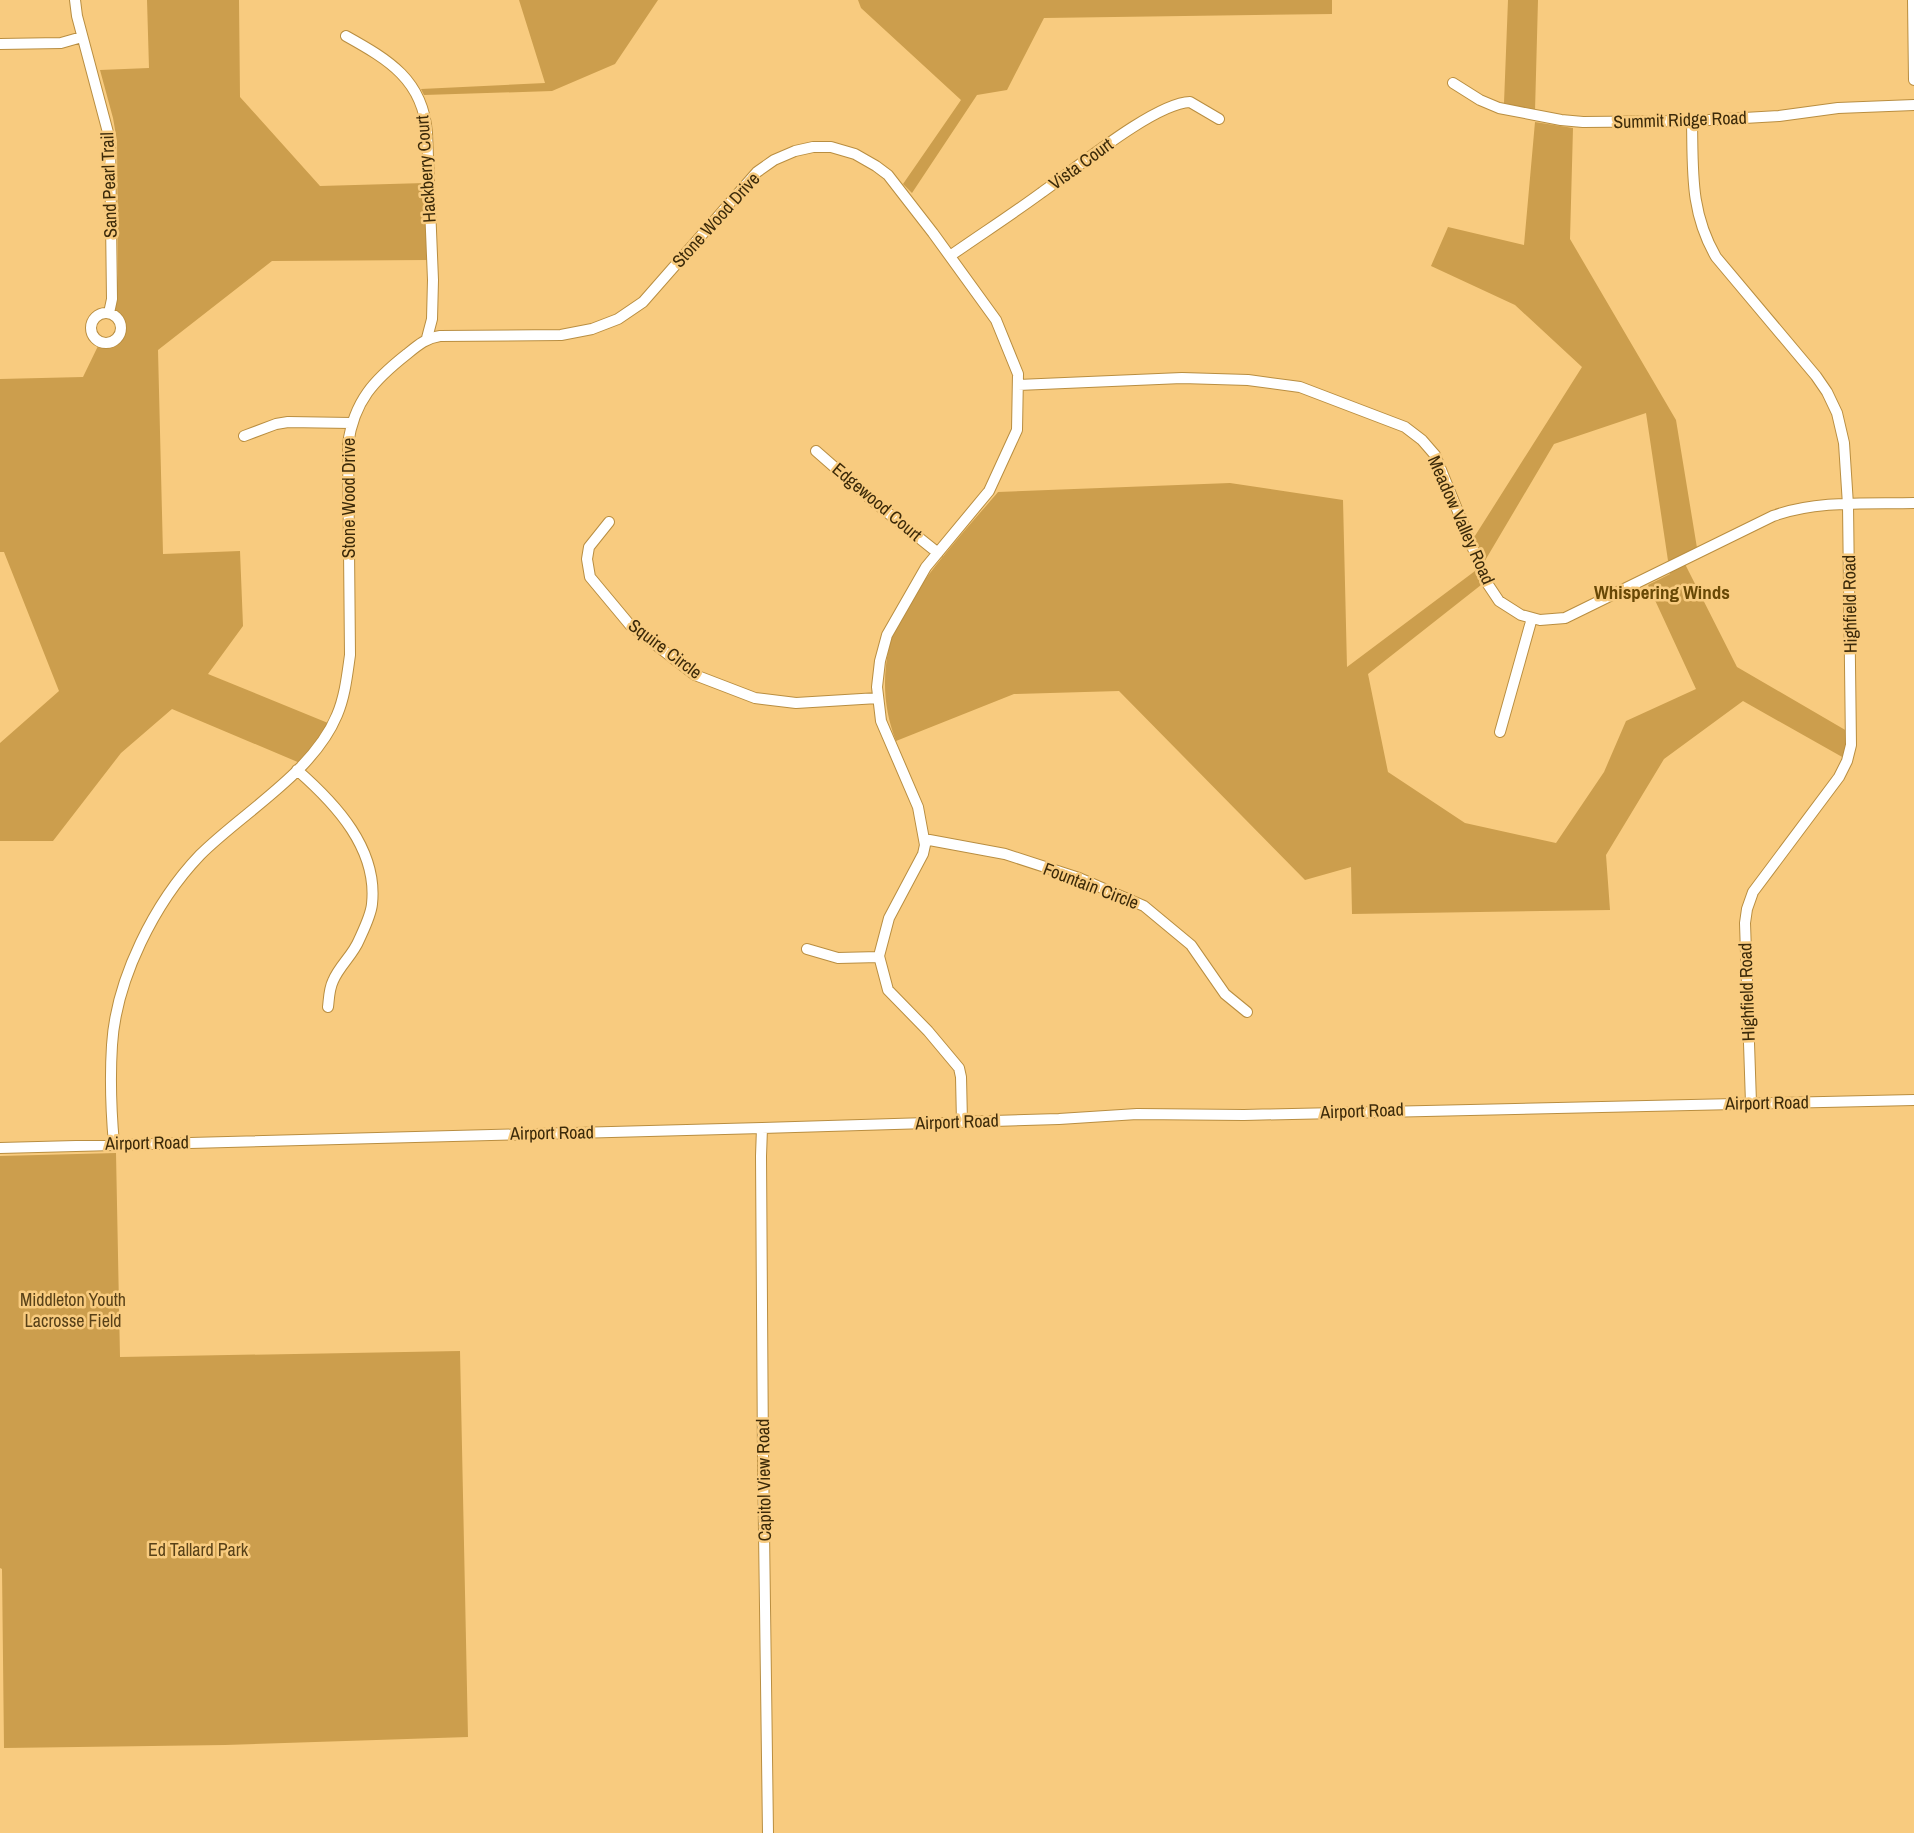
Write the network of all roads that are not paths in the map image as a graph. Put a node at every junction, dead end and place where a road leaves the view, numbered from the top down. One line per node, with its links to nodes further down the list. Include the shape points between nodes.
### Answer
1 (75, 0): 4 (street, Sand Pearl Trail)
2 (1913, 0): 6 (street)
3 (346, 36): 13 (street, Hackberry Court, via 382,56 399,70 413,87 424,111 433,280 432,319)
4 (82, 37): 5 (street, via 55,43); 12 (street, Sand Pearl Trail, via 110,140 112,300)
5 (0, 44)
6 (1914, 80)
7 (1453, 82): 10 (street, Summit Ridge Road, via 1499,108 1561,120)
8 (1914, 105): 10 (street, Summit Ridge Road)
9 (1219, 119): 11 (street, Vista Court, via 1190,102 1175,104 1142,121)
10 (1692, 121): 19 (street, Highfield Road, via 1695,198 1706,240 1716,258 1827,392 1837,413 1844,443)
11 (950, 256): 13 (street, Stone Wood Drive, via 888,174 854,154 831,147 813,147 774,160 757,172 643,302 618,318 592,329 561,335); 14 (street, Stone Wood Drive, via 996,320 1018,374)
12 (109, 314)
13 (427, 338): 15 (street, Stone Wood Drive, via 371,386)
14 (1018, 385): 21 (street, Stone Wood Drive, via 1017,430 989,491); 22 (street, Meadow Valley Road, via 1182,378 1248,380 1300,387 1405,427 1435,455 1487,583 1499,601)
15 (351, 423): 16 (street, via 288,422); 25 (street, Stone Wood Drive, via 348,444 350,656 346,685 337,715 323,739)
16 (244, 436)
17 (816, 451): 21 (street, Edgewood Court, via 873,502)
18 (1914, 503): 19 (street, Meadow Valley Road)
19 (1848, 505): 22 (street, Meadow Valley Road, via 1782,512 1565,618); 32 (street, Highfield Road, via 1851,745 1839,777 1754,892 1747,908)
20 (609, 522): 23 (street, Squire Circle, via 589,547 590,577 630,625 695,675 754,698 796,703)
21 (938, 553): 23 (street, Stone Wood Drive, via 926,567 887,635 878,676)
22 (1532, 618): 24 (street)
23 (878, 698): 26 (street, Stone Wood Drive, via 881,721 918,807)
24 (1500, 732)
25 (297, 770): 29 (street, via 321,792 352,829 370,866 372,878 372,906 359,942 332,982); 35 (street, Stone Wood Drive, via 201,855 176,883 139,946 121,998 112,1044)
26 (924, 840): 28 (street, Stone Wood Drive, via 923,854 889,918); 30 (street, Fountain Circle, via 1005,854 1079,878 1144,906 1191,945 1225,994)
27 (807, 949): 28 (street, via 838,958)
28 (879, 957): 33 (street, Stone Wood Drive, via 888,990 959,1068)
29 (328, 1007)
30 (1246, 1012)
31 (1914, 1100): 32 (street, Airport Road)
32 (1751, 1103): 33 (street, Airport Road, via 1137,1114)
33 (962, 1122): 34 (street, Airport Road)
34 (762, 1128): 35 (street, Airport Road); 37 (street, Capitol View Road)
35 (114, 1144): 36 (street, Airport Road)
36 (0, 1148)
37 (768, 1833)

